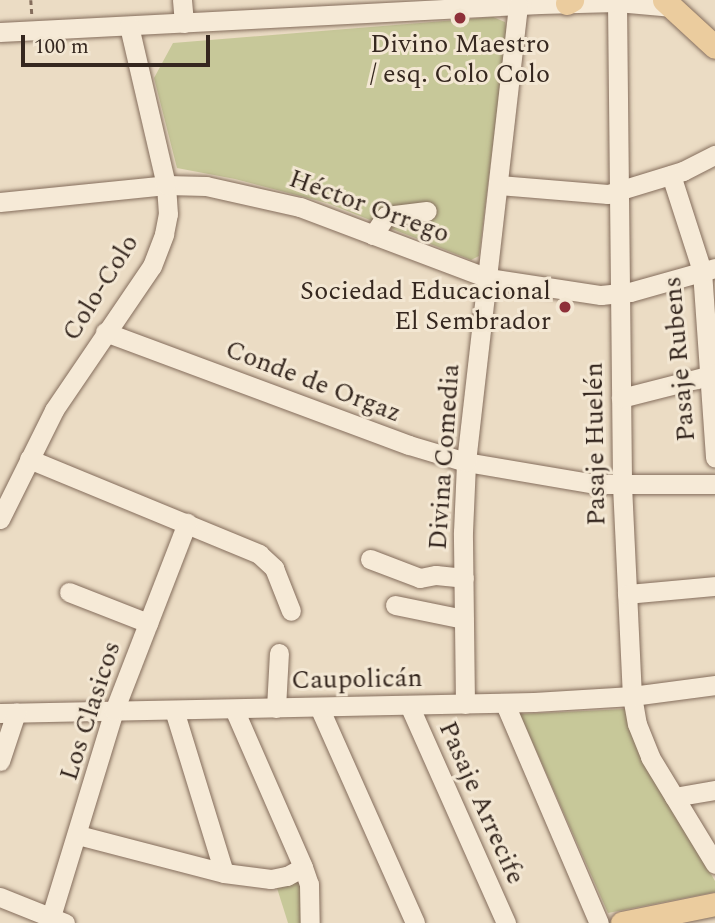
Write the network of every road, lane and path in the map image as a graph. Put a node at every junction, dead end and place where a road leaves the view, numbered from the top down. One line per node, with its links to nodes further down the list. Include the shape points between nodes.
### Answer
1 (182, 0): 7 (street)
2 (570, 1): 3 (street); 6 (street)
3 (617, 2): 4 (street); 15 (street, Pasaje Huelén)
4 (669, 4): 10 (main road)
5 (432, 5): 6 (street); 7 (street)
6 (518, 5): 14 (street, Divina Comedia)
7 (184, 23): 8 (street)
8 (129, 26): 9 (street); 13 (street, Colo-Colo)
9 (0, 32)
10 (715, 47)
11 (715, 155): 12 (street)
12 (671, 175): 15 (street); 19 (street, Pasaje Rubens)
13 (166, 185): 16 (street, Héctor Orrego); 18 (street, Héctor Orrego, via 196,185 266,197); 22 (street, Colo-Colo, via 167,214 156,256)
14 (499, 185): 15 (street, via 603,194); 20 (street, Divina Comedia)
15 (619, 191): 21 (street, Pasaje Huelén)
16 (0, 202)
17 (427, 211): 18 (street, via 386,216)
18 (373, 235): 20 (street, Héctor Orrego)
19 (708, 270): 21 (street, Héctor Orrego); 23 (street, Pasaje Rubens)
20 (488, 278): 21 (street, Héctor Orrego, via 591,294); 27 (street, Divina Comedia)
21 (621, 294): 24 (street, Pasaje Huelén)
22 (105, 332): 26 (street, Colo-Colo, via 54,410); 27 (street, Conde de Orgaz)
23 (712, 374): 24 (street); 25 (street, Pasaje Rubens)
24 (621, 398): 29 (street, Pasaje Huelén)
25 (715, 458)
26 (29, 459): 30 (street, Colo-Colo); 31 (street)
27 (466, 462): 29 (street, Conde de Orgaz, via 577,482); 33 (street, Divina Comedia)
28 (715, 484): 29 (street, Conde de Orgaz)
29 (622, 485): 36 (street, Pasaje Huelén)
30 (0, 519)
31 (187, 523): 38 (street, via 270,562); 40 (street, Los Clasicos)
32 (370, 559): 33 (street, via 420,578)
33 (464, 578): 39 (street, Divina Comedia)
34 (715, 586): 36 (street)
35 (69, 592): 40 (street)
36 (627, 594): 43 (street, Pasaje Huelén)
37 (396, 605): 39 (street)
38 (291, 611)
39 (464, 619): 44 (street, Divina Comedia)
40 (148, 623): 51 (street, Los Clasicos)
41 (279, 653): 48 (street)
42 (715, 685): 43 (street, Caupolicán)
43 (632, 696): 45 (street, Caupolicán); 55 (street, Pasaje Huelén, via 643,741)
44 (466, 704): 45 (street, Caupolicán); 46 (street, Caupolicán)
45 (505, 704): 66 (street)
46 (409, 705): 47 (street, Caupolicán); 65 (street, Pasaje Arrecife)
47 (320, 707): 48 (street, Caupolicán); 64 (street)
48 (276, 708): 49 (street, Caupolicán)
49 (234, 709): 50 (street, Caupolicán); 58 (street)
50 (174, 710): 51 (street, Caupolicán); 59 (street)
51 (114, 711): 52 (street, Caupolicán); 56 (street, Los Clasicos)
52 (8, 713): 53 (street)
53 (0, 761)
54 (715, 790): 55 (street)
55 (674, 797): 57 (street, Pasaje Huelén)
56 (78, 835): 59 (street); 62 (street, Los Clasicos)
57 (715, 864)
58 (303, 867): 59 (street, via 271,879); 63 (street, via 309,884)
59 (224, 873)
60 (0, 897): 62 (street)
61 (715, 904): 67 (main road)
62 (55, 921)
63 (310, 923)
64 (415, 923)
65 (506, 923)
66 (599, 923)
67 (622, 923)

